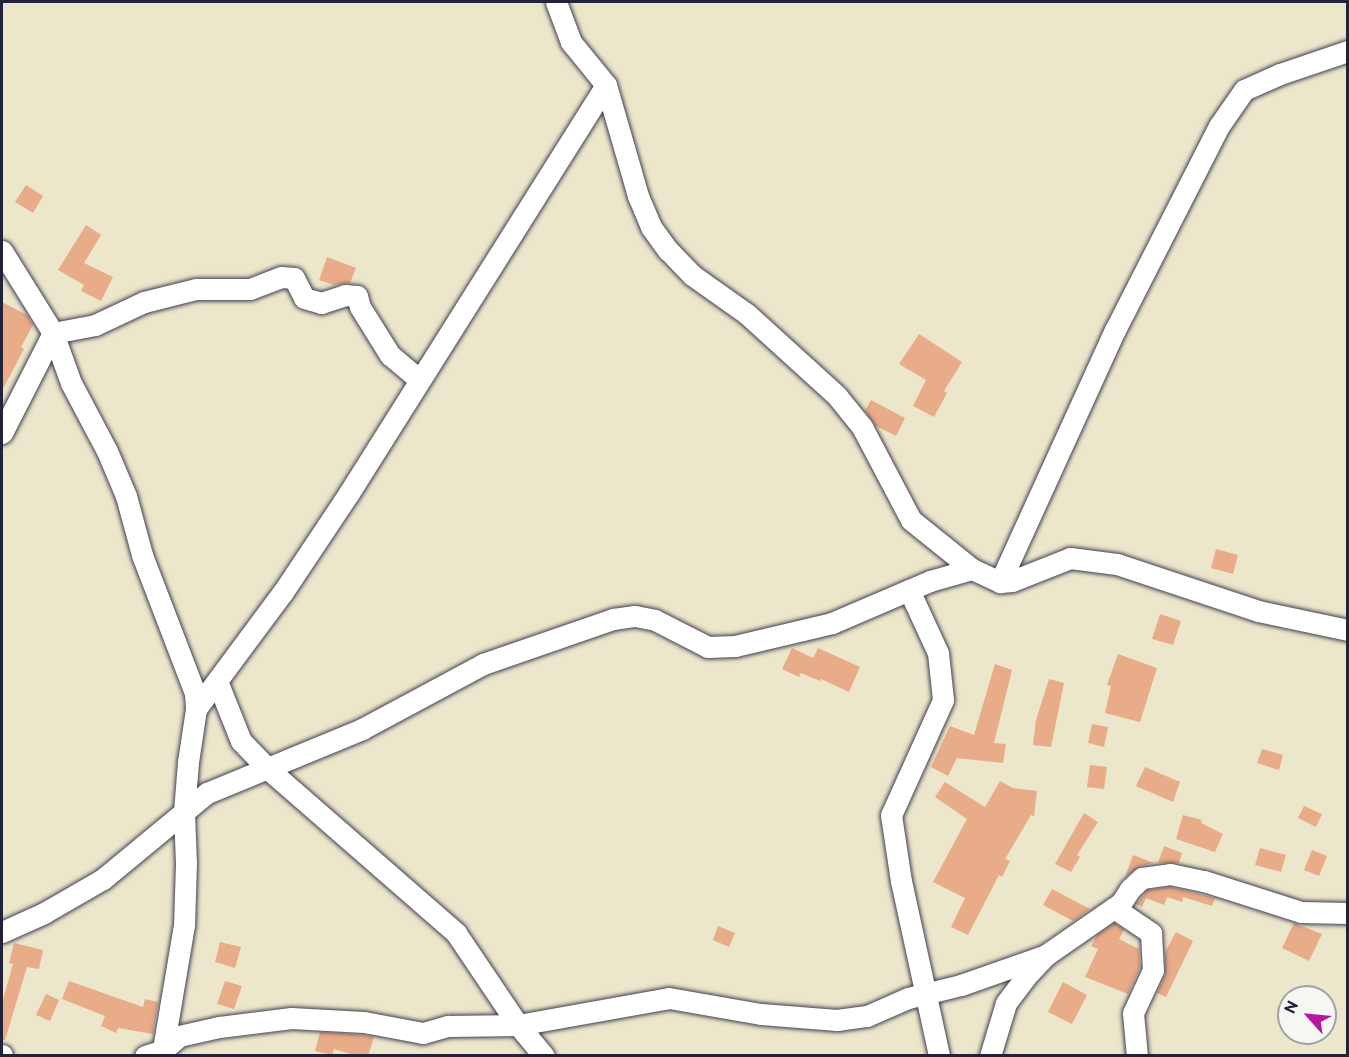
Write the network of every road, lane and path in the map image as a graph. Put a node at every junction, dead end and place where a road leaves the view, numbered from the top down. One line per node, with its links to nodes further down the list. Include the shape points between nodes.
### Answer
1 (556, 2): 3 (street, via 571,42)
2 (1347, 51): 9 (street, via 1244,90 1219,126 1114,330)
3 (606, 85): 6 (street); 8 (street, via 638,196 651,227 668,250 692,275 747,314 837,396 862,428 911,520)
4 (2, 251): 5 (street)
5 (53, 333): 6 (street, via 95,325 144,302 196,289 250,289 281,277 294,278 304,298 321,303 345,295 357,296 390,355); 7 (street); 13 (street, via 71,383 126,496 142,555 195,693)
6 (419, 379): 12 (street, via 283,592)
7 (2, 433)
8 (972, 569): 9 (street); 10 (street)
9 (1000, 582): 11 (street, via 1071,558 1117,564 1258,611)
10 (909, 590): 14 (street, via 832,623 735,646 708,647 654,620 635,616 613,619 483,664 362,729); 20 (street, via 938,653 943,700 891,815)
11 (1347, 630)
12 (217, 681): 13 (street); 14 (street, via 241,741)
13 (196, 709): 15 (street)
14 (267, 768): 15 (street, via 207,793); 21 (street, via 456,933)
15 (184, 812): 18 (street, via 103,879); 22 (street, via 184,925)
16 (1114, 908): 17 (street, via 1142,878 1170,874 1301,912); 19 (street); 26 (street, via 1151,933 1153,970 1133,1013)
17 (1347, 914)
18 (2, 932)
19 (1046, 955): 20 (street); 25 (street, via 1006,1003)
20 (925, 994): 21 (street, via 867,1016 837,1020 760,1014 669,998); 24 (street)
21 (518, 1024): 22 (street, via 448,1026 423,1033 364,1022 291,1018 180,1036); 23 (street)
22 (156, 1054)
23 (544, 1056)
24 (939, 1056)
25 (990, 1056)
26 (1137, 1056)

